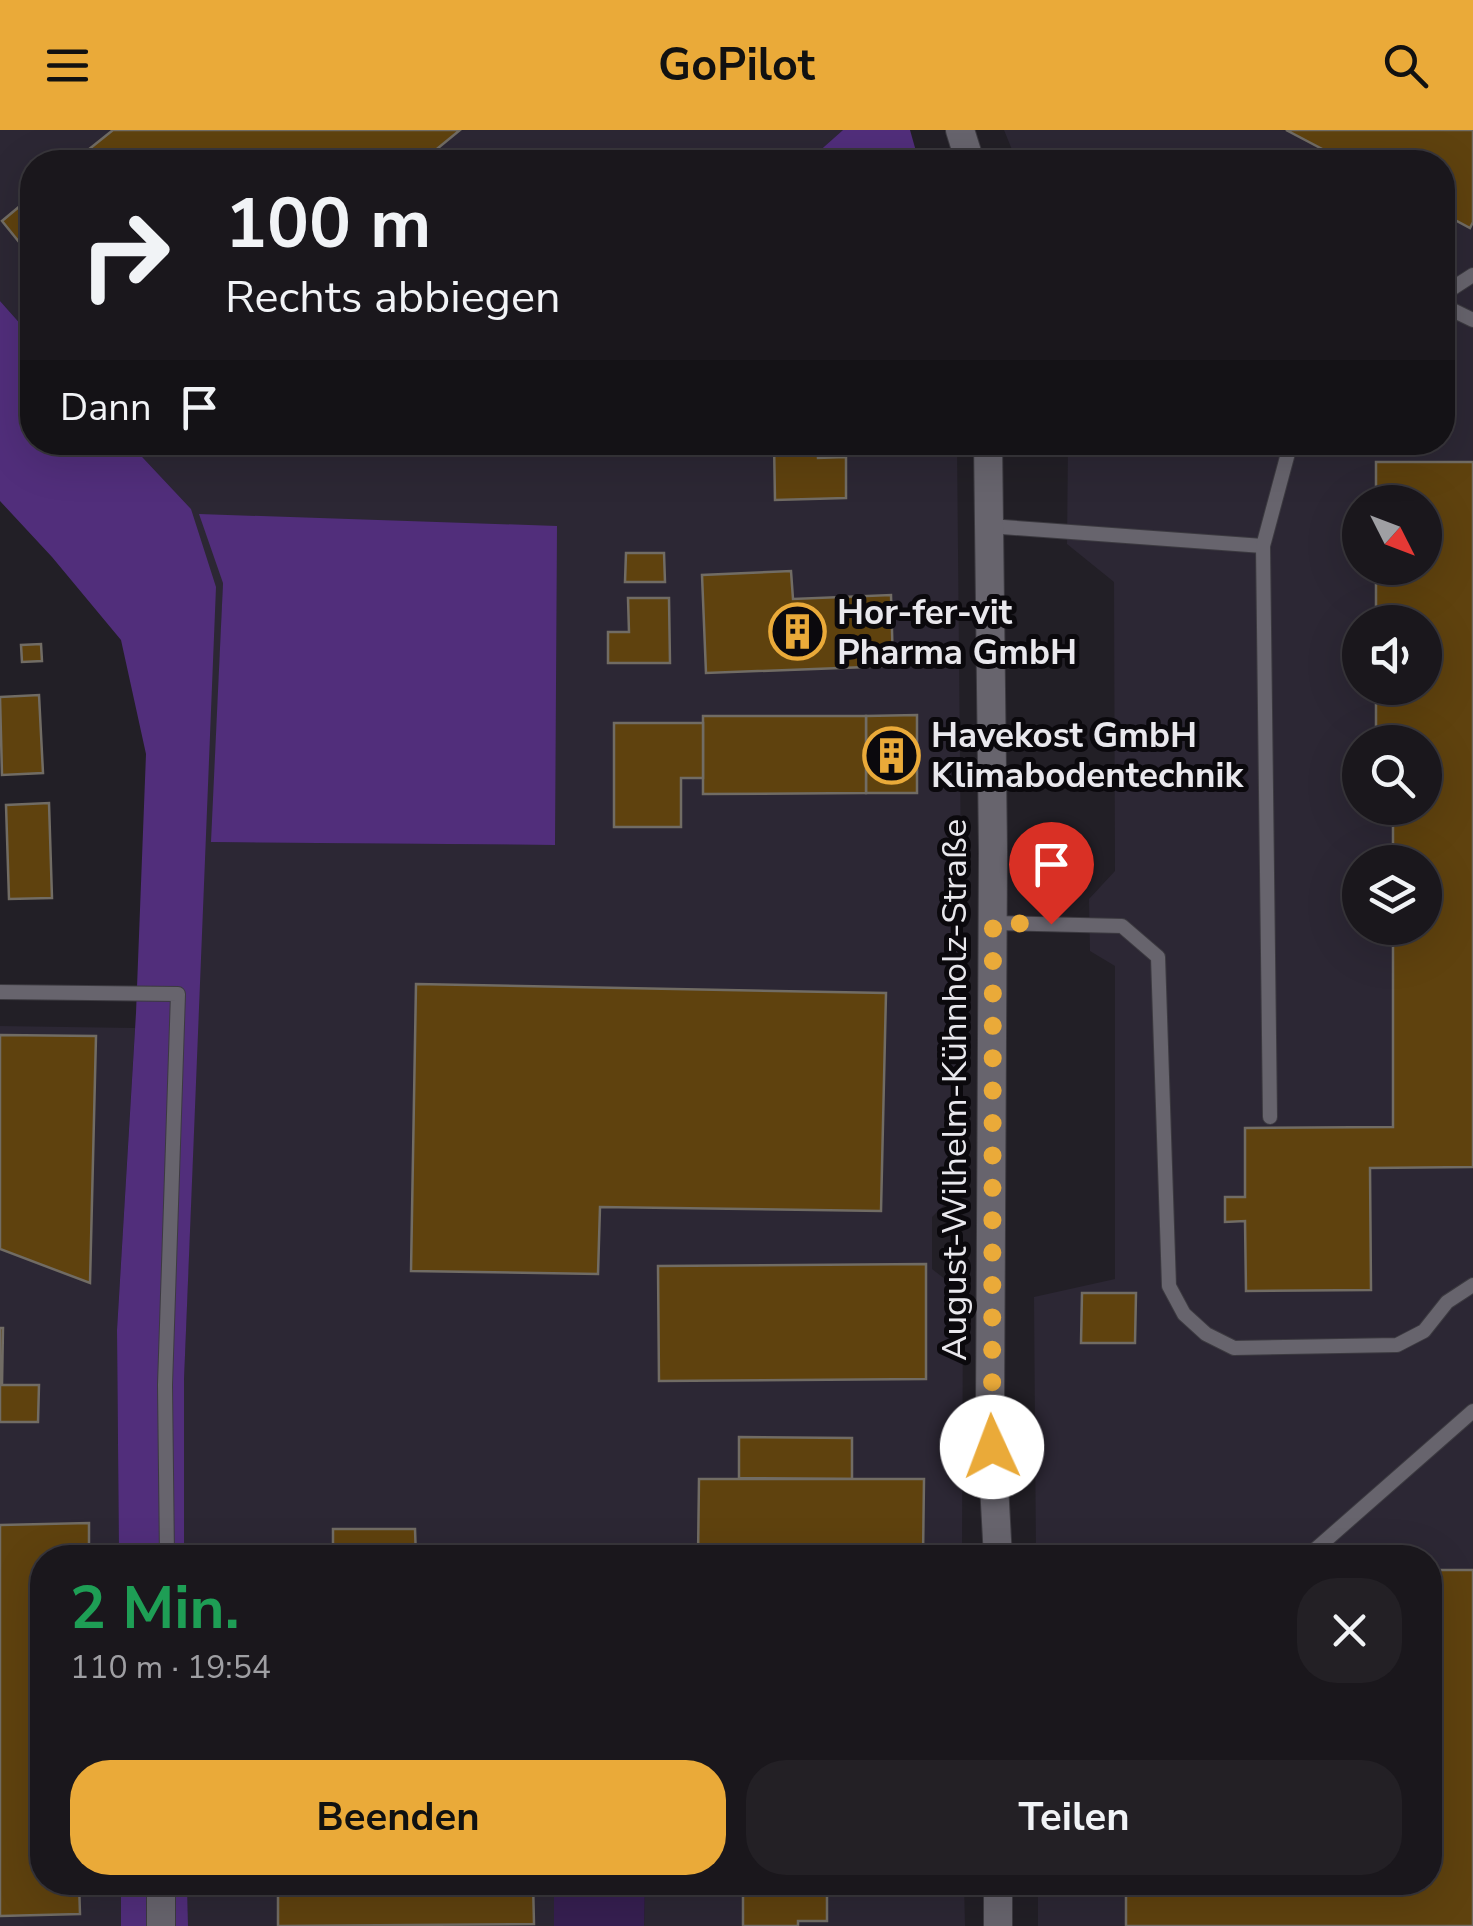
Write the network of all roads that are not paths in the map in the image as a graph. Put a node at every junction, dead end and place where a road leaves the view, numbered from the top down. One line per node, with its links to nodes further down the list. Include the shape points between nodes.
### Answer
1 (988, 455): 3 (street, August-Wilhelm-Kühnholz-Straße)
2 (1288, 455): 4 (lane)
3 (988, 526): 4 (lane); 5 (street, August-Wilhelm-Kühnholz-Straße)
4 (1263, 546): 7 (lane)
5 (993, 923): 8 (lane, via 1122,926 1158,957 1169,1286 1184,1314 1206,1334 1234,1348 1397,1346); 11 (street, August-Wilhelm-Kühnholz-Straße, via 990,1410)
6 (0, 992): 10 (lane, via 178,994 165,1384)
7 (1270, 1117)
8 (1473, 1285)
9 (1473, 1411): 12 (lane)
10 (167, 1545)
11 (997, 1545)
12 (1319, 1545)
13 (161, 1895): 15 (street)
14 (998, 1895): 16 (street)
15 (161, 1926)
16 (998, 1926)

